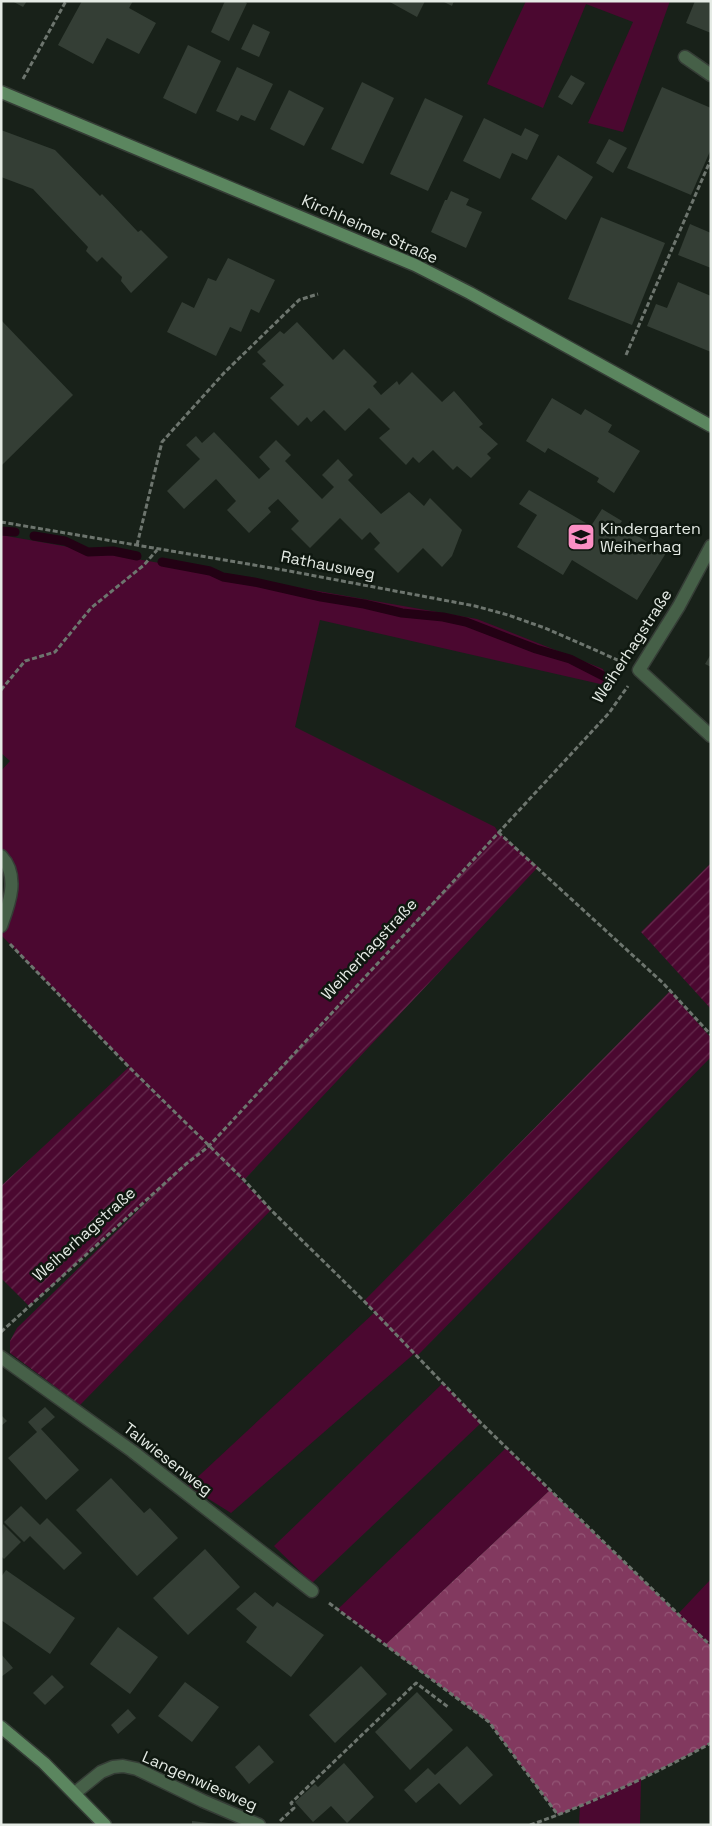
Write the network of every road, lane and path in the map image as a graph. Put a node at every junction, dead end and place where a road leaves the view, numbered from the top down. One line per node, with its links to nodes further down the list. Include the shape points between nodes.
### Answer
1 (66, 1): 4 (path)
2 (685, 57): 3 (street)
3 (711, 75)
4 (23, 80)
5 (1, 92): 9 (main road, Kirchheimer Straße, via 415,265)
6 (711, 159): 8 (path)
7 (318, 294): 11 (path, via 299,300 224,373 162,442)
8 (626, 356)
9 (711, 426)
10 (1, 522): 11 (path, Rathausweg)
11 (137, 545): 13 (path, Rathausweg)
12 (711, 546): 14 (street, Weiherhagstraße)
13 (157, 549): 14 (path, Rathausweg, via 475,606 545,628); 15 (path, via 144,565 91,608 54,652 25,661)
14 (640, 670): 16 (street); 17 (path, Weiherhagstraße, via 609,712)
15 (1, 690)
16 (711, 736)
17 (498, 832): 21 (path, via 663,983); 22 (path, Weiherhagstraße)
18 (1, 856): 19 (street, via 11,876 11,898)
19 (1, 926)
20 (6, 940): 22 (path)
21 (711, 1035)
22 (208, 1147): 23 (path, Weiherhagstraße); 26 (path, via 375,1312 481,1423)
23 (1, 1332)
24 (1, 1356): 25 (street, Talwiesenweg, via 132,1451)
25 (312, 1591): 31 (path, via 489,1722)
26 (711, 1646)
27 (448, 1708): 34 (path, via 416,1683 291,1802 294,1808)
28 (1, 1727): 30 (main road, via 44,1762)
29 (711, 1743): 31 (path, via 631,1784)
30 (75, 1793): 32 (main road); 33 (street, Langenwiesweg, via 101,1772 123,1766 138,1769)
31 (558, 1815): 35 (path)
32 (105, 1825)
33 (260, 1825)
34 (275, 1825)
35 (530, 1825)

